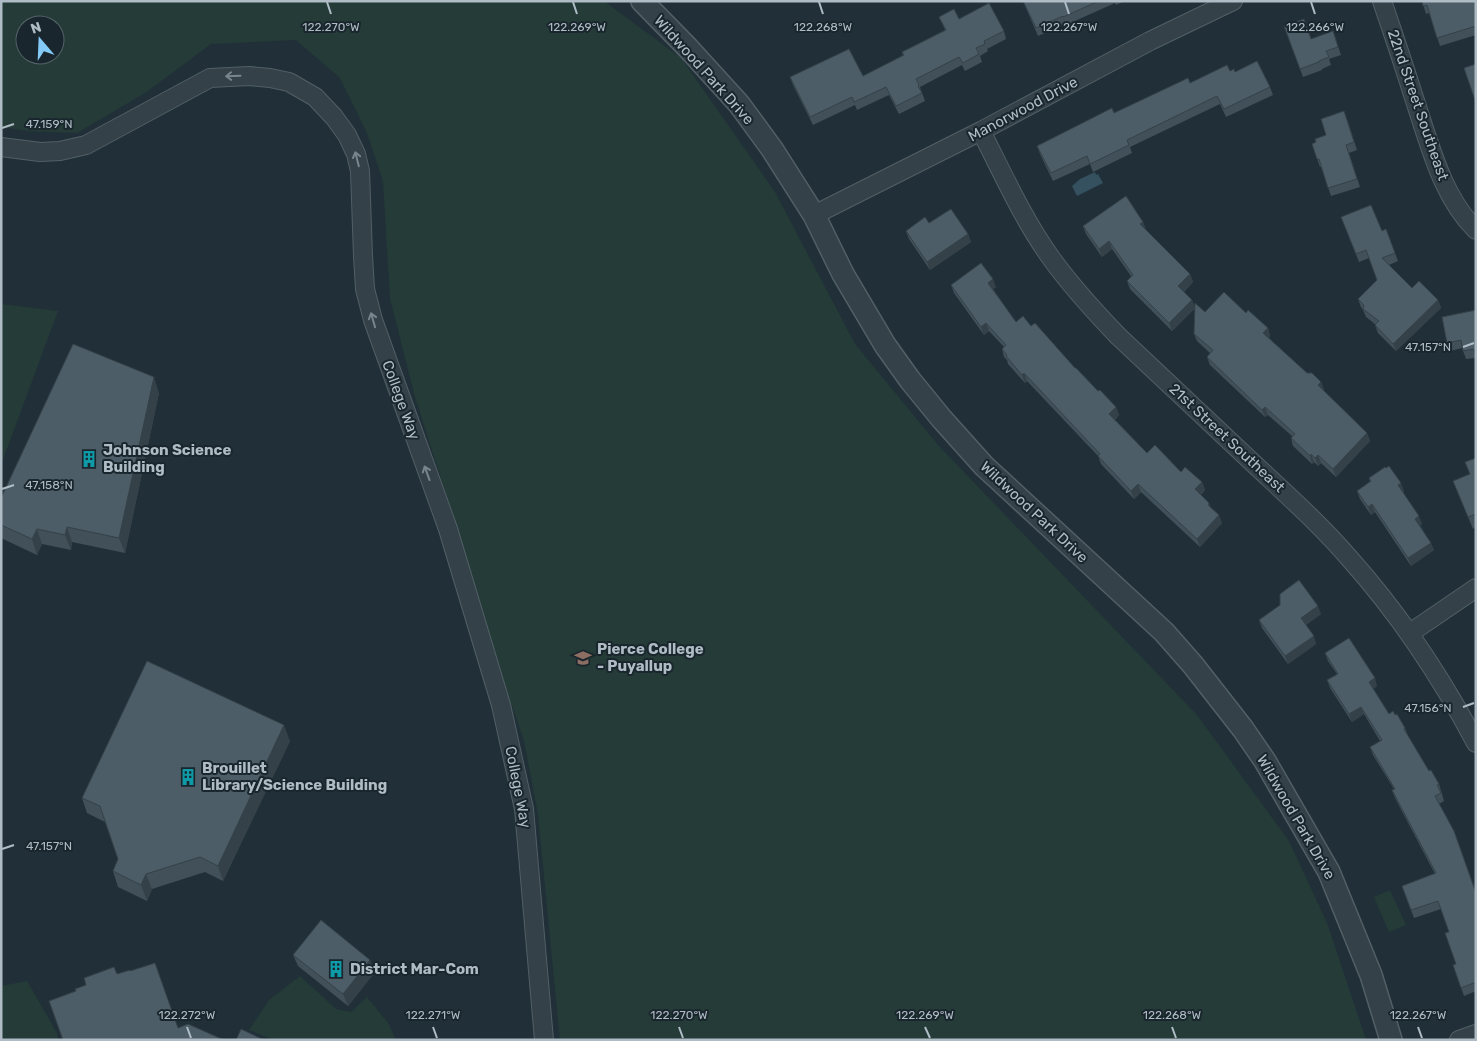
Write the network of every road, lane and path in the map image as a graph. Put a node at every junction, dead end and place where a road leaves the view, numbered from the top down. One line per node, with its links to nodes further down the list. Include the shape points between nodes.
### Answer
1 (642, 1): 6 (street, Wildwood Park Drive, via 739,104)
2 (1233, 1): 4 (street, Manorwood Drive, via 1150,41)
3 (1382, 1): 7 (street, 22nd Street Southeast, via 1441,174 1457,208)
4 (981, 131): 6 (street, Manorwood Drive); 9 (street, 21st Street Southeast, via 1050,257 1093,311 1318,524 1356,565)
5 (1, 147): 12 (street, College Way, one-way to 5, via 524,809 501,706 444,519 373,320 365,289 360,171 347,135 314,97 289,82 228,76 210,78 86,145 40,152)
6 (814, 215): 13 (street, Wildwood Park Drive, via 843,274 885,345 941,418 984,466 1164,632 1265,761 1329,872 1371,975)
7 (1476, 230)
8 (1476, 588): 9 (street)
9 (1410, 633): 10 (street, 21st Street Southeast)
10 (1476, 743)
11 (1476, 1034): 14 (street)
12 (544, 1040)
13 (1391, 1040)
14 (1459, 1040)

